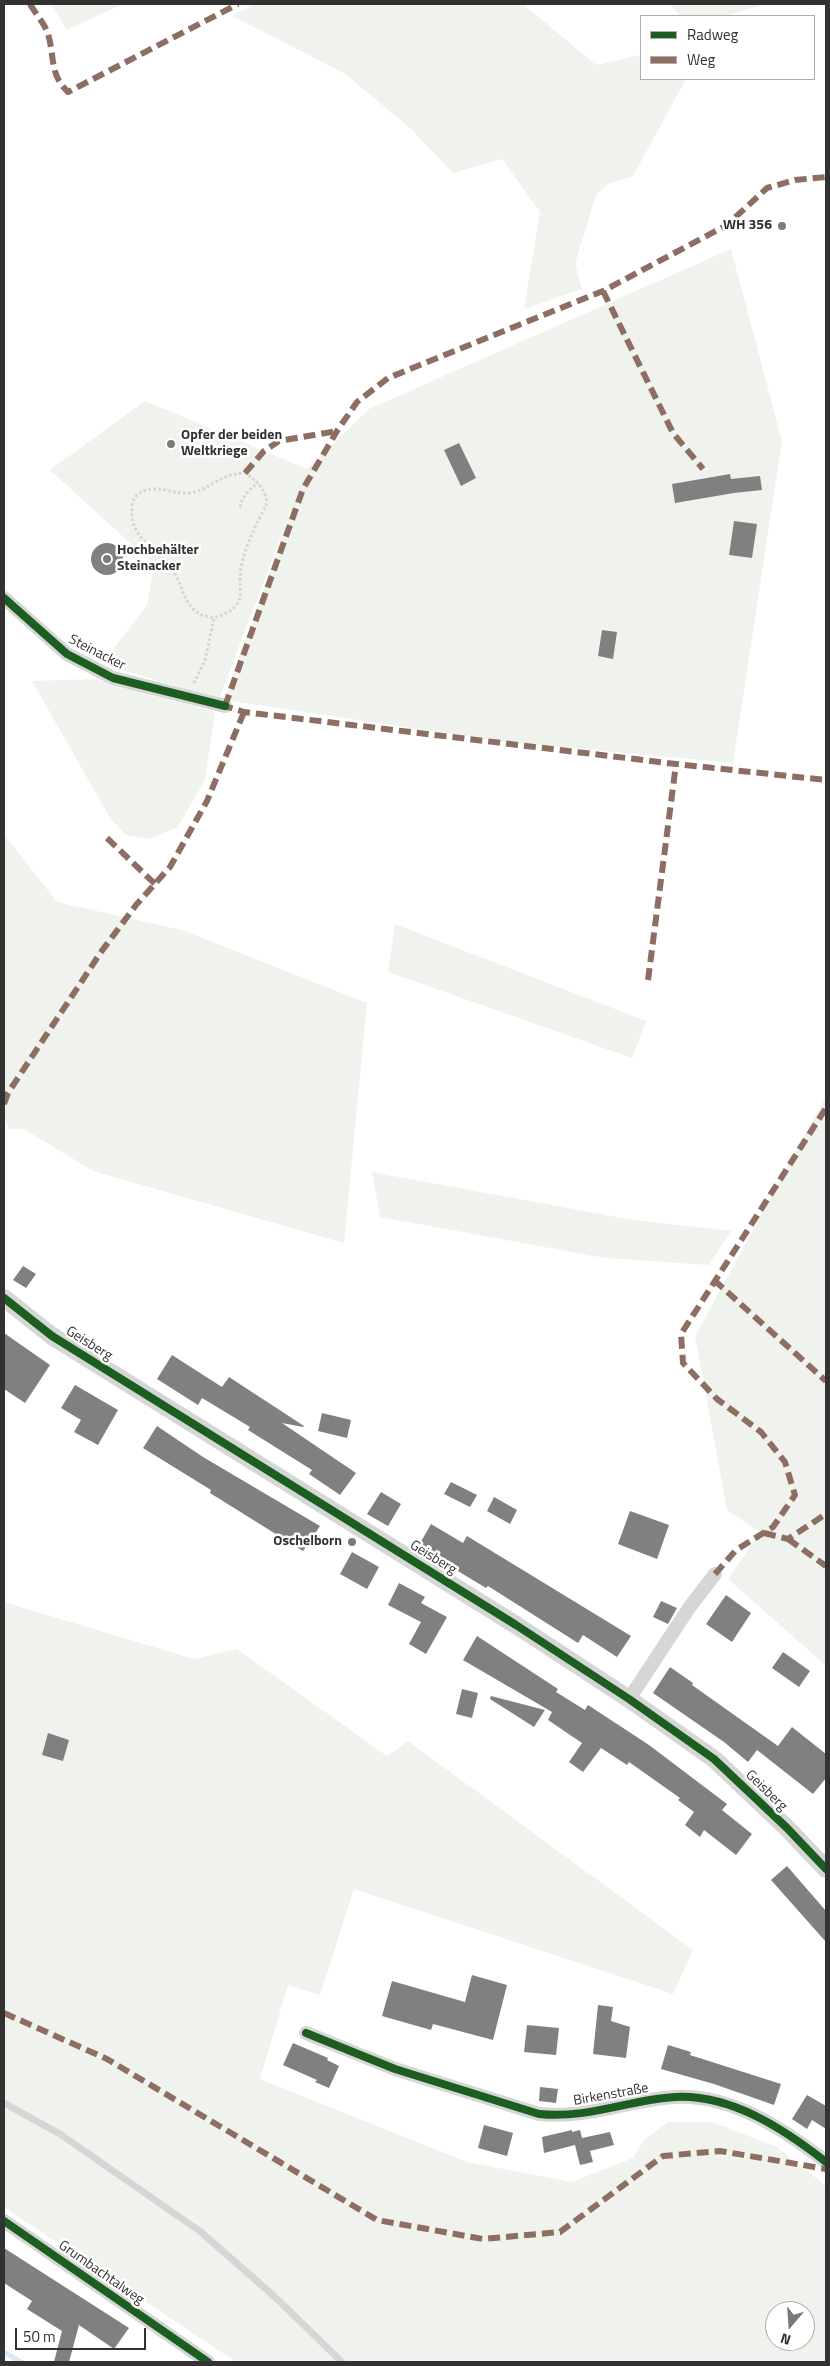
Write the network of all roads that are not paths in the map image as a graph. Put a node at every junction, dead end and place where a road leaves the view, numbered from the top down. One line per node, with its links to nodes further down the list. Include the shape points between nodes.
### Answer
1 (4, 598): 2 (street, Steinacker, via 67,654 113,678)
2 (224, 706)
3 (4, 1298): 5 (street, Geisberg, via 52,1336)
4 (715, 1574): 5 (street)
5 (629, 1699): 6 (street, Geisberg, via 714,1759)
6 (826, 1869)
7 (306, 2033): 9 (street, Birkenstraße, via 395,2069 539,2114 586,2114 674,2097 704,2098 758,2117 789,2134)
8 (4, 2103): 12 (lane, via 68,2139 201,2232 276,2297)
9 (826, 2162)
10 (4, 2221): 11 (street, Grumbachtalweg)
11 (208, 2362)
12 (342, 2362)

